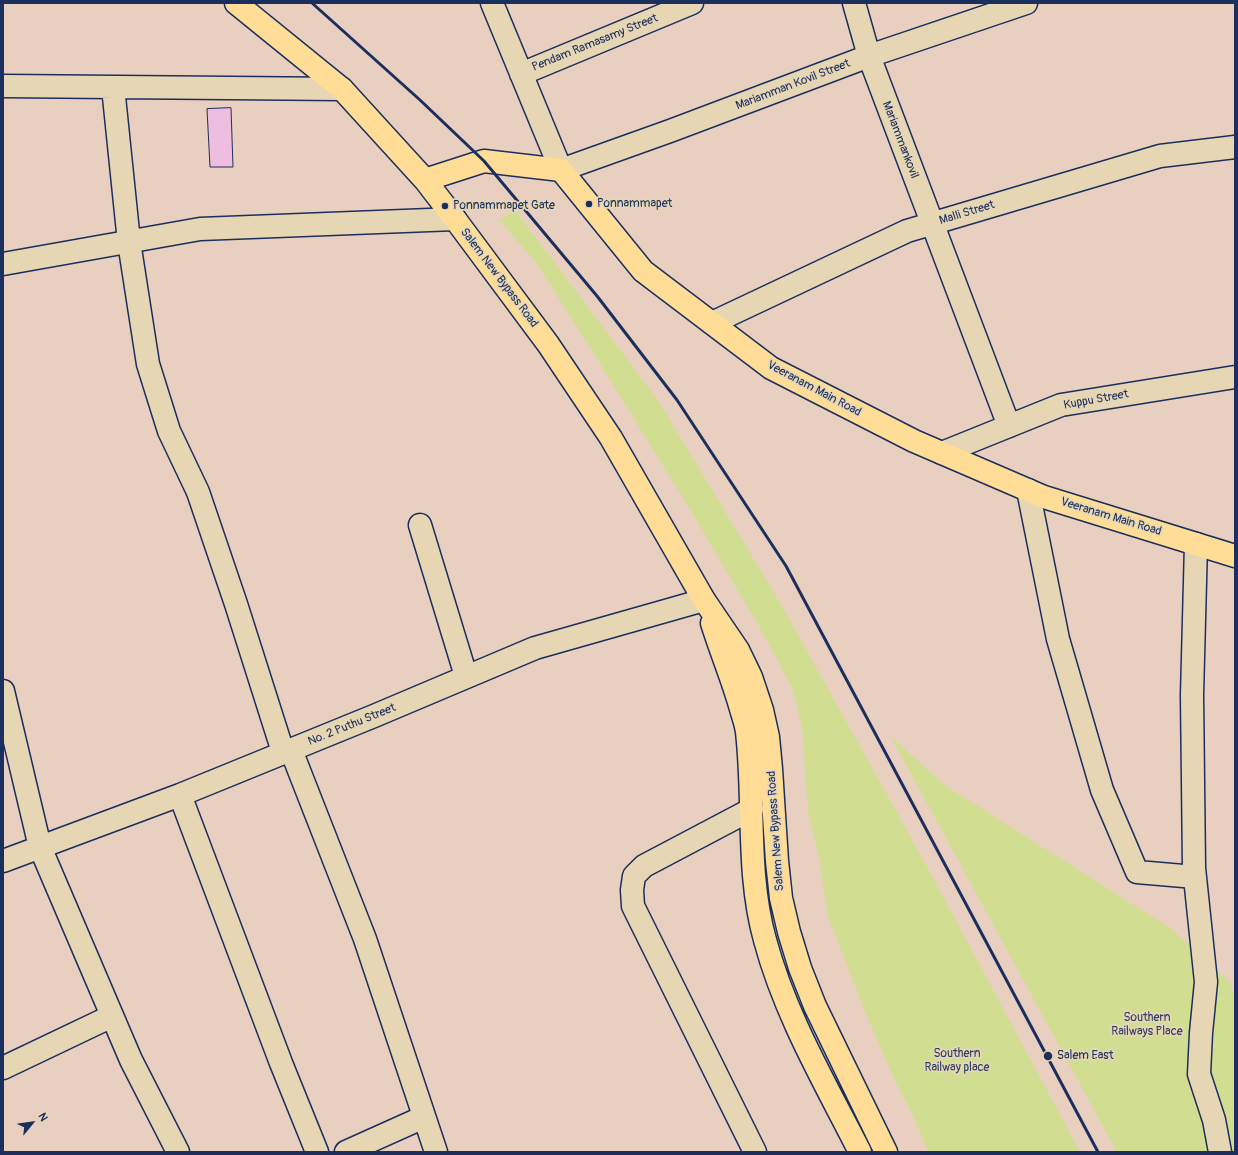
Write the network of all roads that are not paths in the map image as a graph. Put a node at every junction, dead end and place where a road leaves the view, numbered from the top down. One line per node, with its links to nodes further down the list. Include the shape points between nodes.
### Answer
1 (236, 3): 10 (main road, Salem New Bypass Road)
2 (492, 3): 7 (street)
3 (692, 3): 7 (street, Pendam Ramasamy Street)
4 (854, 3): 6 (street, Mariammankovil)
5 (1026, 3): 6 (street, Mariamman Kovil Street)
6 (869, 56): 12 (street, Mariamman Kovil Street); 15 (street, Mariammankovil)
7 (521, 74): 12 (street)
8 (3, 86): 9 (street)
9 (114, 87): 10 (street); 16 (street)
10 (342, 89): 13 (main road, Salem New Bypass Road)
11 (1235, 147): 15 (street, Malli Street, via 1160,156)
12 (561, 170): 13 (main road, via 484,161); 18 (main road, Veeranam Main Road, via 643,271)
13 (425, 180): 14 (main road, Salem New Bypass Road)
14 (455, 219): 16 (street, via 200,228); 26 (main road, Salem New Bypass Road, via 548,344 611,438)
15 (932, 224): 18 (street, Malli Street, via 907,231); 20 (street, Mariammankovil)
16 (129, 242): 17 (street); 29 (street, via 148,364 169,431 198,492)
17 (3, 264)
18 (712, 323): 21 (main road, Veeranam Main Road, via 771,368)
19 (1235, 377): 20 (street, Kuppu Street, via 1061,405)
20 (1009, 426): 21 (street, Kuppu Street)
21 (942, 453): 22 (main road, Veeranam Main Road)
22 (1028, 490): 24 (main road, Veeranam Main Road); 34 (street, via 1058,639 1102,790 1137,872)
23 (420, 525): 27 (street)
24 (1196, 544): 25 (main road, Veeranam Main Road); 34 (street, via 1192,695)
25 (1235, 556)
26 (704, 600): 27 (street, No. 2 Puthu Street, via 535,648); 31 (main road, Salem New Bypass Road, via 747,730); 44 (main road, Salem New Bypass Road, via 738,650 751,677 762,710 768,737 776,861 781,898 800,968 815,1006)
27 (466, 676): 29 (street, No. 2 Puthu Street)
28 (3, 692): 32 (street)
29 (287, 751): 30 (street, No. 2 Puthu Street); 37 (street, via 365,939)
30 (180, 795): 32 (street, No. 2 Puthu Street); 39 (street)
31 (752, 809): 42 (street, via 644,866 634,876 632,890 633,906); 43 (main road, Salem New Bypass Road, via 755,886 765,939 783,994)
32 (40, 847): 33 (street, No. 2 Puthu Street); 35 (street)
33 (3, 861)
34 (1195, 877): 45 (street, via 1206,982 1199,1074 1214,1120)
35 (112, 1016): 36 (street); 38 (street, via 131,1060)
36 (3, 1068)
37 (424, 1117): 40 (street); 41 (street)
38 (178, 1152)
39 (316, 1152)
40 (346, 1152)
41 (436, 1152)
42 (755, 1152)
43 (860, 1152)
44 (886, 1152)
45 (1220, 1152)

